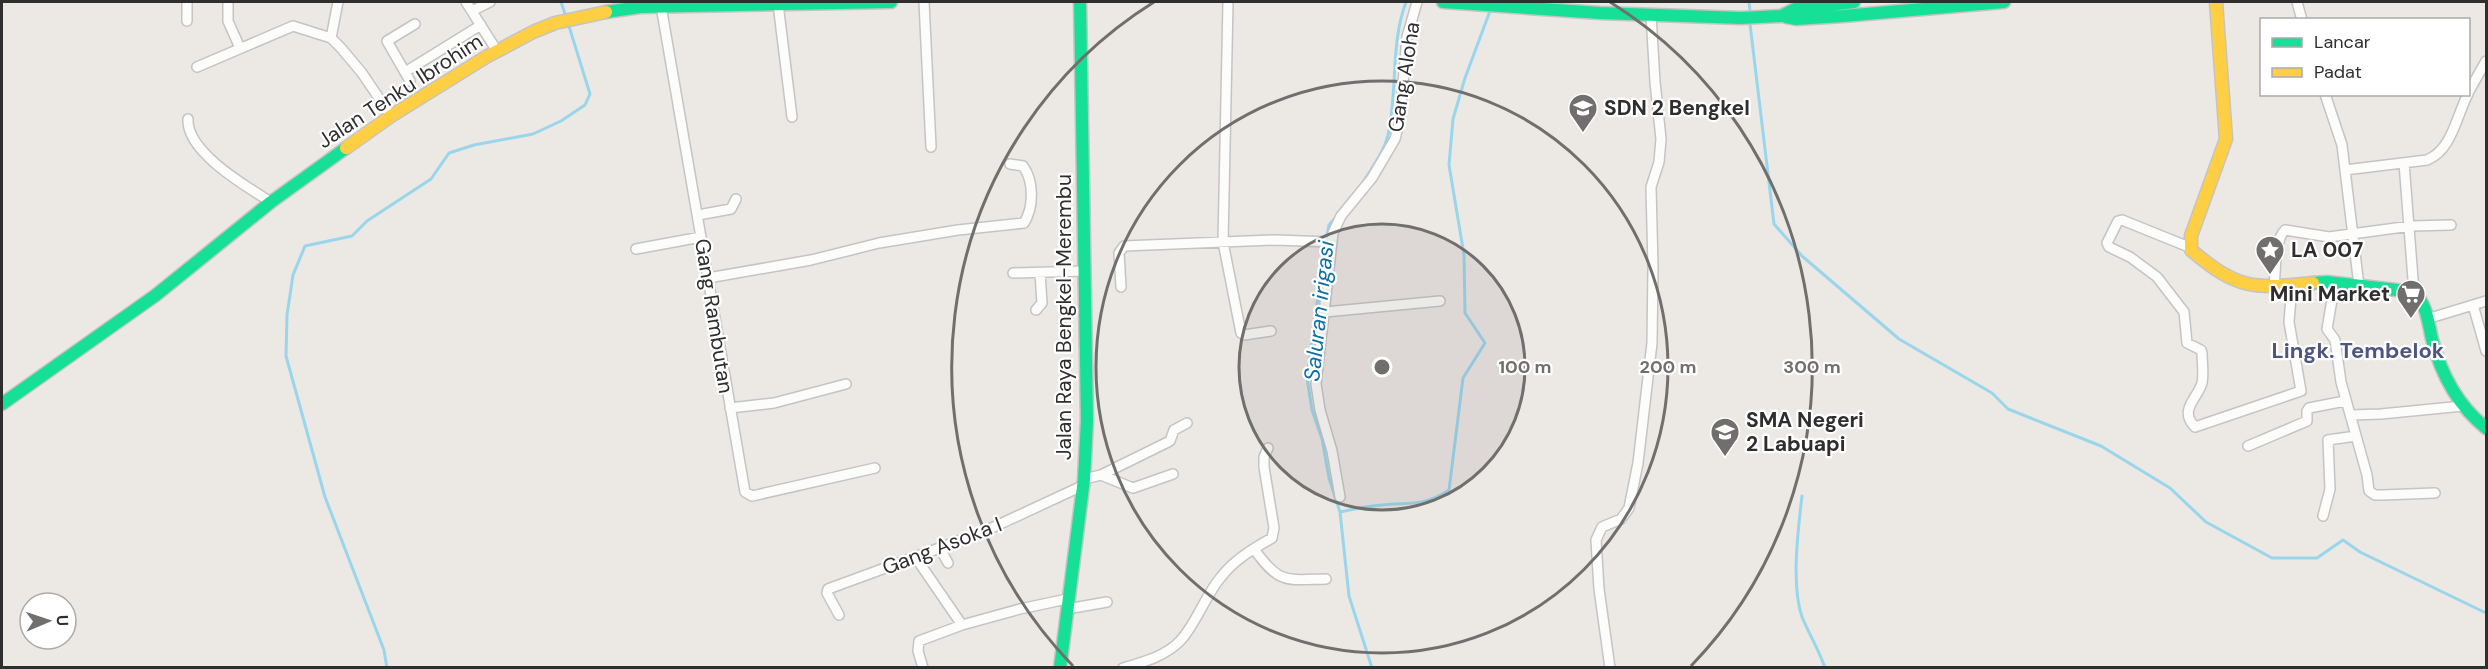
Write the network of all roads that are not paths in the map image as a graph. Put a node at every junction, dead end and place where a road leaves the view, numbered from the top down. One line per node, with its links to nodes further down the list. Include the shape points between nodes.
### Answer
1 (187, 2): 25 (street)
2 (228, 2): 29 (street, via 228,21)
3 (338, 2): 28 (street)
4 (466, 2): 21 (street)
5 (490, 2): 21 (street)
6 (841, 2): 7 (main road, Jalan Tenku Ibrohim); 18 (main road, Jalan Tenku Ibrohim)
7 (891, 2)
8 (924, 2): 39 (street)
9 (1080, 2): 54 (main road, Jalan Raya Bengkel-Merembu)
10 (1228, 2): 50 (street)
11 (1418, 2): 51 (street, Gang Aloha, via 1407,37 1395,139)
12 (1443, 2): 22 (main road)
13 (1854, 2): 23 (main road, via 1795,9)
14 (2004, 2): 23 (main road, via 1796,19)
15 (2216, 2): 52 (main road, via 2226,139)
16 (2297, 2): 24 (street)
17 (744, 3): 18 (main road, Jalan Tenku Ibrohim); 20 (main road, Jalan Tenku Ibrohim)
18 (778, 4): 37 (street)
19 (625, 5): 20 (main road, Jalan Tenku Ibrohim); 30 (main road, Jalan Tenku Ibrohim, via 555,23)
20 (666, 5): 45 (street, Gang Rambutan)
21 (472, 11): 27 (street)
22 (1651, 15): 23 (main road); 102 (street, via 1661,139 1651,187 1652,343 1629,508 1621,519 1602,527 1595,544)
23 (1781, 16)
24 (2301, 18)
25 (187, 21)
26 (415, 24): 27 (street, via 387,41 407,76)
27 (481, 25): 30 (street)
28 (331, 38): 29 (street, via 293,26); 36 (street, via 362,73)
29 (240, 48): 32 (street)
30 (497, 51): 36 (main road, Jalan Tenku Ibrohim)
31 (2487, 61): 33 (street)
32 (197, 68)
33 (2472, 80)
34 (2326, 96): 42 (street, via 2342,145)
35 (2467, 96): 40 (street, via 2444,149 2436,157)
36 (391, 116): 44 (main road, Jalan Tenku Ibrohim)
37 (792, 117)
38 (188, 120): 44 (street, via 191,136 200,149)
39 (931, 147)
40 (2404, 163): 42 (street); 47 (street)
41 (1010, 164): 57 (street, via 1023,166 1028,172 1031,212 1024,223 879,243 811,260)
42 (2345, 171): 48 (street)
43 (736, 199): 45 (street, via 731,209)
44 (271, 202): 74 (main road, Jalan Tenku Ibrohim, via 156,296)
45 (698, 215): 49 (street, Gang Rambutan)
46 (2451, 225): 47 (street)
47 (2411, 226): 48 (street); 63 (street)
48 (2353, 235): 61 (street); 62 (street, via 2329,237 2283,232)
49 (701, 237): 53 (street); 57 (street, Gang Rambutan)
50 (1223, 242): 51 (street); 60 (street, via 1122,247); 70 (street, via 1241,333)
51 (1328, 242): 68 (street, Gang Aloha)
52 (2189, 247): 59 (street, via 2122,220 2107,243 2157,277 2184,312 2187,344 2202,353 2202,384 2189,403 2193,426 2305,390 2289,322); 62 (main road, via 2198,258 2238,282 2257,288)
53 (636, 249)
54 (1085, 271): 56 (street); 86 (main road, Jalan Raya Bengkel-Merembu, via 1088,396)
55 (1013, 273): 56 (street)
56 (1040, 273): 67 (street, via 1042,303)
57 (708, 278): 76 (street, Gang Rambutan)
58 (2336, 282): 59 (main road); 61 (main road); 73 (street, via 2327,329 2335,340)
59 (2292, 285): 62 (main road)
60 (1121, 286)
61 (2359, 286): 63 (main road)
62 (2274, 287)
63 (2414, 292): 69 (main road, via 2423,302)
64 (2487, 301): 66 (street)
65 (1440, 302): 68 (street)
66 (2473, 305): 69 (street); 71 (street)
67 (1036, 310)
68 (1324, 312): 88 (street, Gang Aloha, via 1316,384)
69 (2427, 319): 75 (main road, via 2446,379)
70 (1271, 331)
71 (2487, 351)
72 (846, 384): 76 (street, via 774,403)
73 (2345, 401): 77 (street); 81 (street, via 2308,409 2307,421)
74 (2, 404)
75 (2463, 406): 77 (street); 79 (main road)
76 (730, 408): 83 (street, Gang Rambutan, via 743,488 748,496)
77 (2350, 415): 80 (street)
78 (1187, 423): 85 (street, Gang Asoka I, via 1174,430 1170,441)
79 (2487, 428)
80 (2356, 436): 87 (street, via 2371,493); 89 (street, via 2328,440 2330,489)
81 (2248, 446)
82 (1268, 448): 91 (street, via 1264,467 1274,532 1272,538)
83 (875, 468)
84 (1173, 474): 85 (street, via 1133,488)
85 (1101, 475): 86 (street, Gang Asoka I)
86 (1083, 483): 90 (street, Gang Asoka I, via 983,532); 96 (main road, Jalan Raya Bengkel-Merembu)
87 (2435, 493)
88 (1340, 497)
89 (2323, 516)
90 (940, 548): 92 (street, Gang Asoka I); 93 (street)
91 (1254, 549): 94 (street, via 1278,577); 101 (street, via 1220,578 1181,640 1154,658)
92 (916, 558): 97 (street, Gang Asoka I, via 828,589); 98 (street)
93 (948, 562)
94 (1326, 579)
95 (1107, 602): 96 (street)
96 (1067, 604): 98 (street, via 1029,606); 100 (main road, Jalan Raya Bengkel-Merembu)
97 (839, 615)
98 (962, 625): 99 (street, via 918,642)
99 (923, 668)
100 (1060, 668)
101 (1123, 668)
102 (1610, 668)

